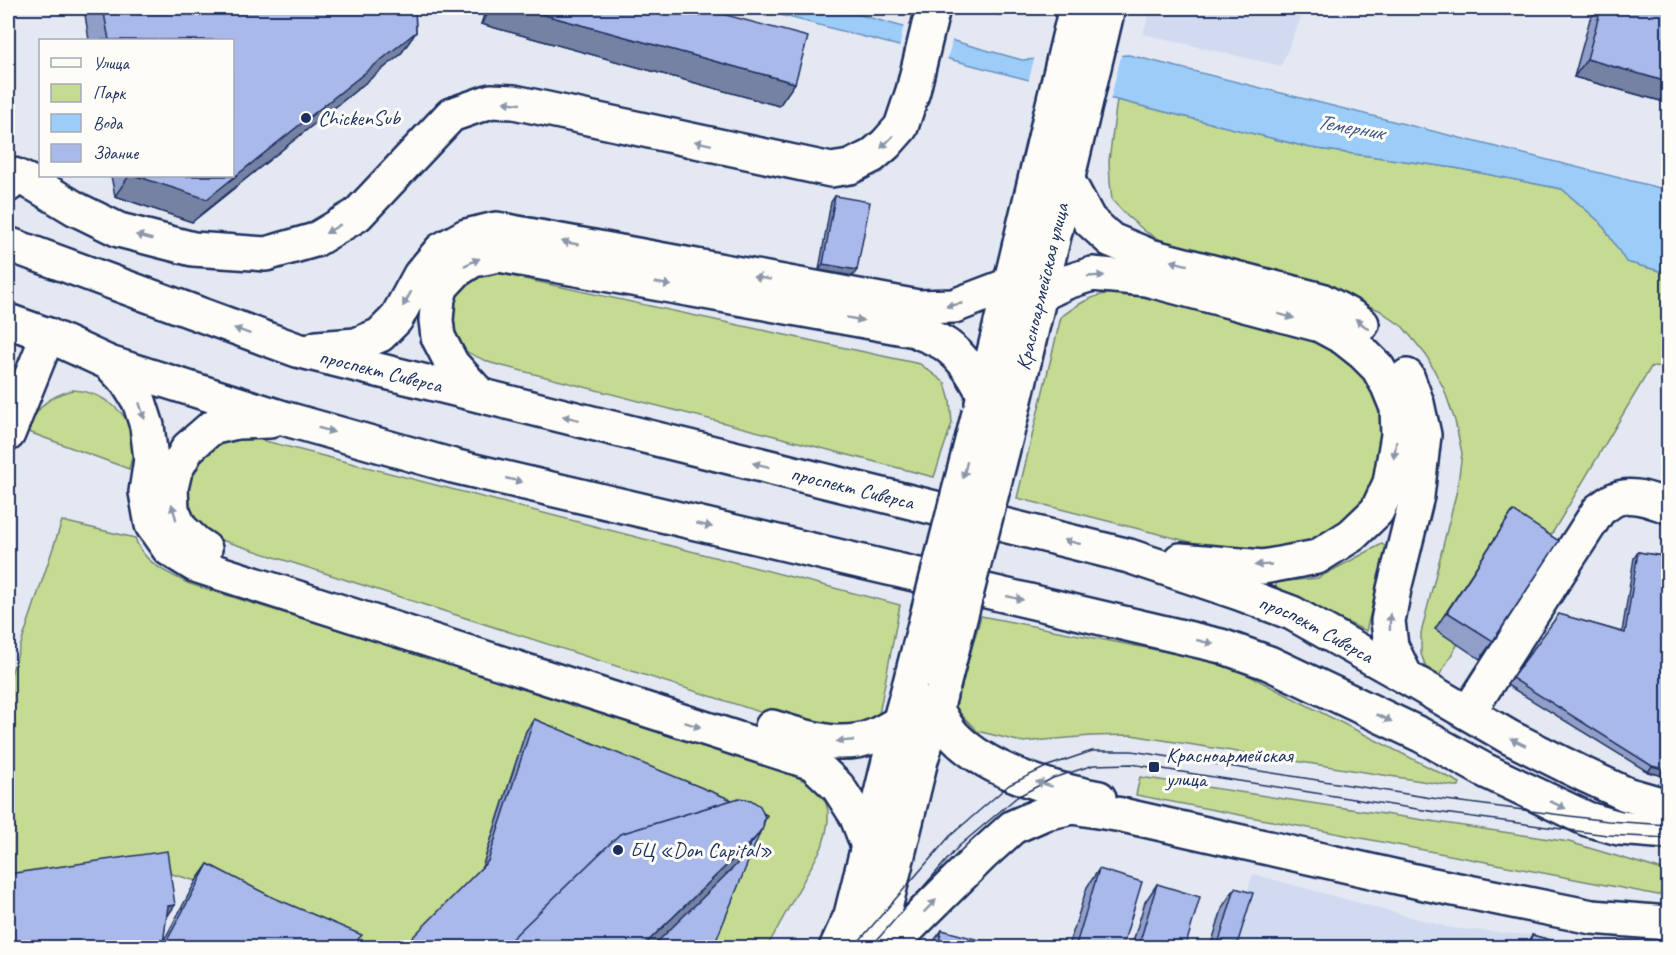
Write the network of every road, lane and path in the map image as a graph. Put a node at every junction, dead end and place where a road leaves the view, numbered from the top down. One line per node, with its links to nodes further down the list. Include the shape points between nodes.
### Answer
1 (933, 8): 5 (main road, one-way to 5, via 914,91 900,127 872,156 850,167 831,170 514,102 491,101 451,115 357,215 315,240 266,254 193,249 119,230 14,175)
2 (1073, 14): 4 (main road, Красноармейская улица)
3 (1106, 18): 4 (main road, Красноармейская улица)
4 (1061, 159): 9 (main road, Красноармейская улица); 10 (main road, Красноармейская улица); 21 (main road, one-way to 4, via 1391,646 1388,621 1417,496 1424,435 1417,403 1397,358 1375,334 1321,300 1150,256 1112,240 1089,220)
5 (8, 185)
6 (8, 222): 8 (main road)
7 (8, 244): 8 (main road, проспект Сиверса)
8 (104, 280): 13 (main road, проспект Сиверса, one-way to 8)
9 (1009, 285): 13 (main road, one-way to 13, via 954,306 918,307 496,229 466,236 441,250 420,275 396,319 380,335 356,345); 16 (main road, Красноармейская улица)
10 (1041, 294): 20 (main road, one-way to 20, via 1092,274 1146,279 1320,325 1344,338 1378,368 1397,408 1398,435 1390,483 1377,511 1352,535 1317,557 1263,567); 22 (main road, Красноармейская улица, bridge)
11 (8, 321): 12 (main road)
12 (48, 334): 14 (main road); 18 (main road)
13 (297, 350): 15 (main road, проспект Сиверса)
14 (109, 363): 17 (main road); 27 (main road, one-way to 27, via 139,401 151,459 146,492 152,525 169,549 195,565 813,763 838,788 856,815)
15 (480, 395): 16 (main road, one-way to 16, via 452,364 438,337 438,298 442,286 456,271 473,260 499,255 915,330 945,344 962,359 974,374); 20 (main road, проспект Сиверса, one-way to 15)
16 (982, 404): 24 (main road, Красноармейская улица, one-way to 24, bridge)
17 (290, 420): 24 (main road, one-way to 17, via 872,736 842,743 811,739 213,554 196,543 180,528 172,510 175,471 188,448 211,428 237,422); 26 (main road, one-way to 26, via 453,466 1221,646 1279,668 1421,735 1485,771 1587,819 1619,828)
18 (8, 434)
19 (1668, 506): 23 (main road, via 1630,496 1614,499 1599,510)
20 (1129, 556): 21 (main road, проспект Сиверса, via 1292,613)
21 (1406, 677): 23 (main road, проспект Сиверса)
22 (940, 698): 28 (main road, one-way to 22, via 1594,904 1041,784 980,756 954,736); 31 (main road, Красноармейская улица)
23 (1468, 713): 25 (main road, проспект Сиверса, one-way to 23, via 1626,794 1585,775)
24 (900, 722): 27 (main road, Красноармейская улица)
25 (1668, 806)
26 (1668, 832)
27 (868, 846): 30 (main road, Красноармейская улица, via 851,915)
28 (1632, 919): 29 (main road); 32 (main road, one-way to 28, via 1013,827 1045,813 1073,807 1435,886 1592,917)
29 (1668, 923)
30 (836, 948)
31 (872, 948)
32 (888, 948)

